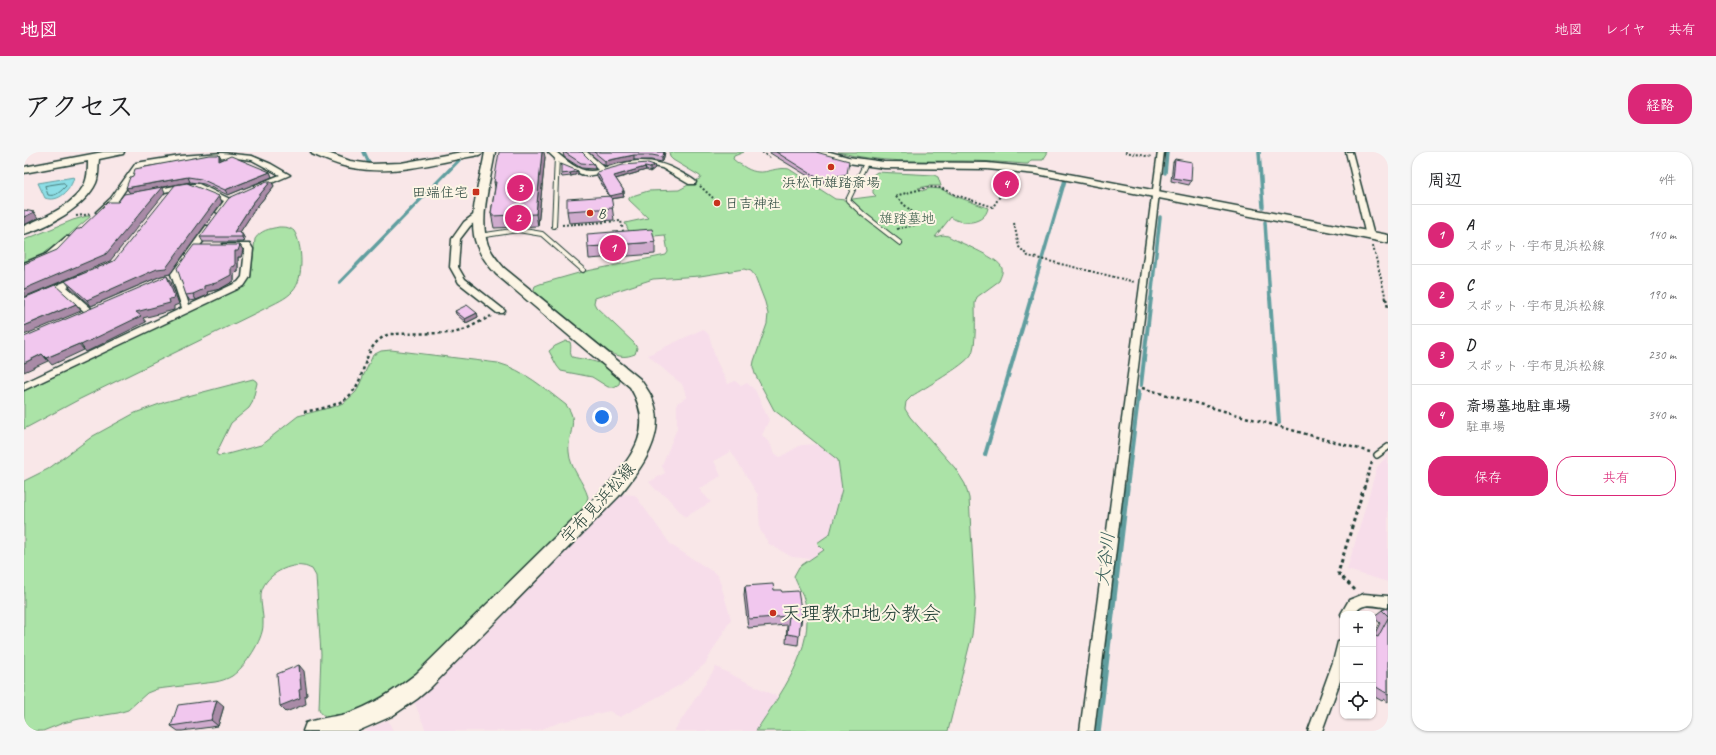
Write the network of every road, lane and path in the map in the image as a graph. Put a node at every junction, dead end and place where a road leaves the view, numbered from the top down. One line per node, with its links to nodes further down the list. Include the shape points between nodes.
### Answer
1 (119, 152): 10 (street)
2 (316, 152): 11 (street, via 350,165 373,168 400,166)
3 (479, 152): 11 (street)
4 (490, 152): 29 (street, 宇布見浜松線)
5 (583, 152): 17 (street)
6 (762, 152): 14 (path)
7 (818, 152): 15 (street)
8 (1125, 152): 13 (path)
9 (1349, 152): 38 (street)
10 (94, 154): 16 (street); 33 (street, via 91,182 84,193 63,210)
11 (456, 154)
12 (554, 154): 17 (street, via 582,173); 32 (lane)
13 (1161, 155): 23 (street)
14 (770, 158)
15 (866, 163): 23 (street, via 909,167 974,166 1025,169); 35 (lane, via 848,200)
16 (24, 170)
17 (604, 171): 18 (street, via 622,165 648,163 664,166)
18 (692, 182)
19 (173, 188): 24 (street); 26 (street); 41 (street, via 196,186 232,199)
20 (703, 188): 27 (path)
21 (250, 191): 28 (street, via 286,175 243,155 193,155 139,165)
22 (996, 191): 35 (path, via 1000,196 993,207 941,188 929,187 895,196 924,223)
23 (1156, 193): 38 (street); 47 (street)
24 (145, 194)
25 (124, 198): 28 (street)
26 (168, 198)
27 (713, 198)
28 (115, 199): 30 (street)
29 (479, 216): 37 (street, 宇布見浜松線); 52 (street, via 463,229 456,239 454,266 462,281)
30 (92, 219)
31 (1014, 223): 47 (path, via 1019,248 1028,256)
32 (554, 226): 34 (path, via 621,221)
33 (24, 230)
34 (623, 231)
35 (886, 232): 40 (lane)
36 (76, 233): 42 (street, via 48,256)
37 (479, 236): 43 (lane, via 518,230 542,234); 63 (street, 宇布見浜松線, via 484,250 500,271 635,383 648,409 650,422 647,440 639,457 613,491 423,681 394,704 373,715 346,725)
38 (1370, 236): 39 (street); 50 (path)
39 (1388, 239)
40 (900, 243)
41 (195, 247): 45 (street); 51 (street, via 247,246 248,249 244,280)
42 (24, 266)
43 (583, 270)
44 (87, 275): 48 (street)
45 (176, 276): 46 (street); 51 (street, via 185,306)
46 (165, 279)
47 (1145, 284): 64 (street)
48 (61, 286): 49 (street); 53 (street)
49 (24, 302)
50 (1388, 308)
51 (189, 309): 54 (street)
52 (500, 311): 56 (path, via 454,333 389,334 379,338 371,348 349,396 336,404)
53 (90, 312)
54 (24, 387)
55 (1146, 389): 58 (path)
56 (304, 412)
57 (1388, 447): 58 (lane)
58 (1378, 455): 59 (path, via 1370,464 1338,573)
59 (1364, 599): 60 (street); 61 (street, via 1356,602)
60 (1388, 602)
61 (1349, 611)
62 (1340, 662): 65 (street)
63 (314, 731)
64 (1087, 731)
65 (1315, 731)

